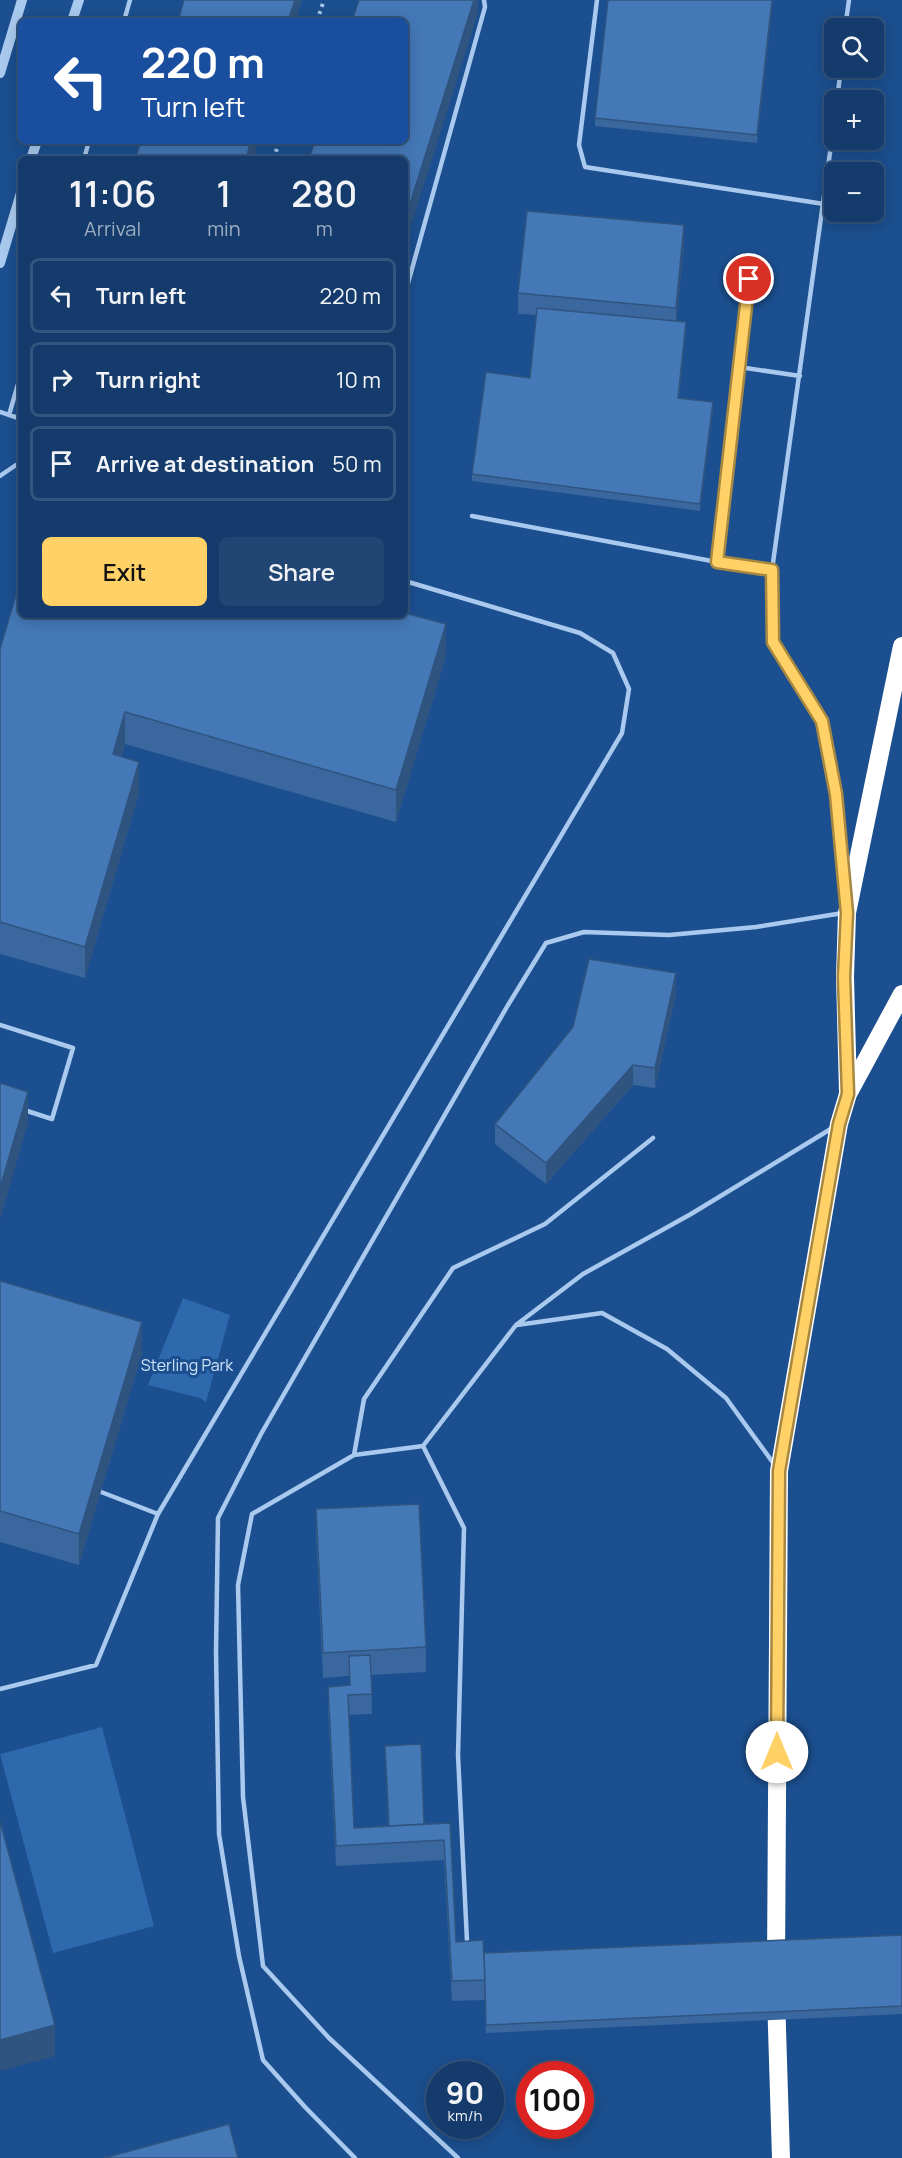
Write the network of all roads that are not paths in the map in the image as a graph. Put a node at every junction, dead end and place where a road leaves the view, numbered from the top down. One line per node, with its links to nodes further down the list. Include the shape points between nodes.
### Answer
1 (22, 0): 10 (street)
2 (79, 0): 7 (street)
3 (130, 0): 8 (lane)
4 (483, 0): 15 (lane, via 485,7)
5 (597, 0): 12 (lane, via 579,145 585,167)
6 (849, 0): 9 (lane)
7 (73, 18)
8 (125, 18)
9 (846, 18)
10 (0, 73)
11 (18, 203): 13 (street)
12 (824, 204): 17 (lane)
13 (0, 263)
14 (749, 279): 16 (lane)
15 (408, 283)
16 (740, 367): 17 (lane); 25 (lane)
17 (800, 376): 26 (lane)
18 (18, 384): 20 (lane)
19 (0, 412): 20 (lane)
20 (9, 415): 21 (lane)
21 (18, 418)
22 (18, 465): 23 (lane)
23 (0, 476)
24 (472, 516): 25 (lane)
25 (717, 562): 26 (lane)
26 (772, 570): 29 (lane, via 773,642 822,721 836,794)
27 (408, 582): 41 (lane, via 580,633 613,653 629,688 622,733)
28 (902, 646): 29 (highway)
29 (847, 913): 32 (highway, via 844,977); 44 (lane, via 669,935 584,932 546,943 261,1434 218,1518 219,1834 239,1956 263,2060)
30 (902, 994): 32 (highway)
31 (0, 1025): 33 (lane, via 73,1048 52,1119)
32 (848, 1094): 34 (highway)
33 (21, 1110)
34 (839, 1124): 36 (lane, via 583,1274); 39 (highway)
35 (653, 1138): 38 (lane, via 545,1224 453,1268 364,1399)
36 (516, 1325): 37 (lane); 39 (lane, via 602,1312 667,1349 726,1398)
37 (423, 1446): 38 (lane); 43 (lane, via 464,1528 458,1755)
38 (354, 1455): 45 (lane, via 252,1514 238,1585 243,1797 263,1966 329,2038)
39 (779, 1471): 46 (highway, via 776,1986)
40 (95, 1490): 41 (lane)
41 (158, 1514): 42 (lane, via 96,1665)
42 (0, 1689)
43 (467, 1941)
44 (355, 2158)
45 (458, 2158)
46 (781, 2158)

